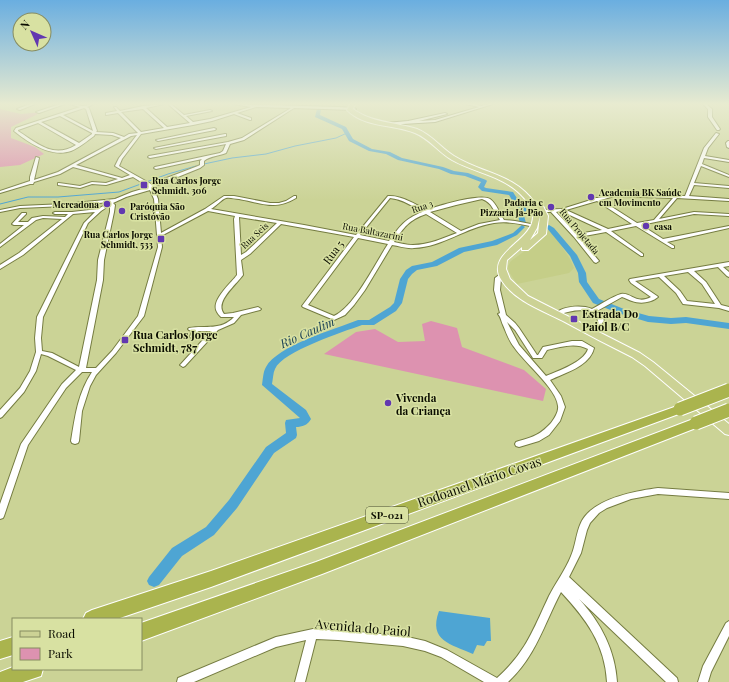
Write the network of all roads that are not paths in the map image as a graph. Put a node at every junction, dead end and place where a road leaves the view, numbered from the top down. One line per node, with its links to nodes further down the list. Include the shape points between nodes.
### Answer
1 (24, 136): 18 (street, via 55,152 70,152)
2 (63, 136): 18 (street)
3 (91, 136): 18 (street)
4 (118, 136): 13 (street)
5 (132, 136): 13 (street)
6 (139, 136): 29 (street, via 117,164 117,167)
7 (179, 136): 15 (street)
8 (246, 136): 14 (street)
9 (425, 136): 48 (main road, via 454,158 512,182)
10 (428, 136): 48 (main road, via 458,158 522,185)
11 (714, 136): 21 (street)
12 (229, 137): 14 (street); 17 (street); 20 (street)
13 (123, 138): 27 (street)
14 (241, 139): 17 (street)
15 (158, 140)
16 (729, 142): 19 (street)
17 (228, 143): 23 (street); 24 (street, via 224,153)
18 (79, 145)
19 (729, 147)
20 (156, 148)
21 (702, 157): 25 (street); 26 (street)
22 (37, 158): 32 (street)
23 (150, 158)
24 (204, 160): 28 (street); 35 (street, via 199,168)
25 (729, 160)
26 (700, 164): 30 (street); 34 (street)
27 (74, 166): 31 (street); 32 (street)
28 (156, 168)
29 (132, 176): 31 (street); 35 (street)
30 (729, 176)
31 (123, 179): 33 (street, via 80,187)
32 (32, 183): 37 (street)
33 (59, 184)
34 (693, 184): 36 (street); 40 (street)
35 (151, 187): 43 (street); 65 (street, via 156,199)
36 (729, 187)
37 (0, 192)
38 (295, 197): 45 (street, via 278,204 226,197)
39 (676, 197): 40 (street); 41 (street, via 621,194); 57 (street)
40 (687, 197): 42 (street)
41 (596, 199): 46 (street); 60 (street)
42 (729, 200)
43 (113, 202): 44 (street); 47 (street, via 20,207); 95 (street, via 101,260 100,280)
44 (100, 210): 50 (street); 93 (street, via 86,223 44,309 40,320)
45 (207, 210): 53 (street, Rua Baltazarini); 65 (street)
46 (562, 210): 48 (street); 63 (street)
47 (0, 211)
48 (545, 211): 62 (main road); 67 (street, Rua Projetada)
49 (55, 213): 50 (street)
50 (72, 213): 55 (street)
51 (426, 213): 56 (street, Rua 3, via 484,198 492,203); 64 (street); 66 (street, Rua 5, via 396,196 387,198); 69 (street, Rua 3, via 408,221)
52 (24, 214): 58 (street, via 14,224)
53 (238, 215): 59 (street, Rua Baltazarini); 73 (street, via 236,219)
54 (729, 215): 57 (street, via 694,213)
55 (65, 218): 58 (street, via 38,218); 77 (street, via 21,254)
56 (503, 221): 62 (street, Rua Baltazarini); 64 (street, Rua Baltazarini)
57 (655, 221): 60 (street)
58 (30, 222): 70 (street)
59 (280, 222): 66 (street, Rua Baltazarini); 73 (street, Rua Seis)
60 (637, 224): 63 (street); 68 (street)
61 (729, 227): 68 (street)
62 (537, 228): 79 (main road, via 503,260); 86 (main road, via 509,259 506,269 512,280 525,293)
63 (607, 230): 67 (street); 72 (street)
64 (461, 233): 69 (street, Rua Baltazarini, via 423,246)
65 (160, 236): 96 (street, via 157,263 141,316)
66 (357, 236): 69 (street, Rua Baltazarini); 89 (street, Rua 5, via 305,306)
67 (576, 236): 74 (street, Rua Projetada)
68 (663, 241): 71 (street)
69 (392, 243): 89 (street, Rua 3, via 352,305)
70 (0, 246)
71 (672, 247)
72 (641, 255)
73 (239, 259): 87 (street, via 240,275 224,294 218,307 223,316)
74 (596, 261)
75 (729, 264): 76 (street)
76 (719, 266): 78 (street); 81 (street)
77 (0, 267)
78 (690, 270): 80 (street); 82 (street, via 704,283)
79 (503, 274): 88 (street, via 498,278 497,285); 102 (main road, via 511,285 530,301 626,349 648,364)
80 (660, 275): 82 (street, via 678,292 685,303); 85 (street, via 632,280 655,297 652,300 637,301 625,295)
81 (729, 275)
82 (719, 306): 84 (street)
83 (258, 309): 87 (street)
84 (729, 309)
85 (593, 311): 86 (street, via 570,309); 91 (street, via 601,320)
86 (560, 312): 91 (main road)
87 (239, 314): 90 (street, via 232,322)
88 (501, 314): 97 (street, via 516,346); 97 (street, via 517,328 535,357 540,357 545,348 572,343 582,343 591,348 590,354 583,361)
89 (336, 319)
90 (216, 329): 92 (street, via 194,329); 94 (street)
91 (596, 330): 101 (main road, via 645,355)
92 (193, 338)
93 (39, 352): 95 (street, via 50,354); 100 (street, via 27,383)
94 (183, 366)
95 (80, 370): 96 (street); 106 (street, via 64,386 25,444)
96 (98, 370): 103 (street, via 83,395)
97 (546, 379): 104 (street, via 558,396 562,407 561,413 546,433)
98 (729, 390): 108 (highway, Rodoanel Mário Covas / SP-021, bridge, via 218,576)
99 (729, 410): 110 (highway, Rodoanel Mário Covas / SP-021, bridge, via 316,569)
100 (0, 415)
101 (729, 423)
102 (729, 430)
103 (75, 441)
104 (519, 444)
105 (729, 496): 107 (street, via 658,491 634,495 601,508 589,517 575,558)
106 (0, 516)
107 (562, 581): 119 (street, via 528,653); 120 (street, via 592,621 612,669); 121 (street)
108 (95, 618)
109 (729, 626): 122 (street)
110 (142, 632)
111 (313, 634): 116 (street, Avenida do Paiol, via 276,642); 117 (street); 118 (street, Avenida do Paiol, via 425,646 444,653)
112 (12, 646): 113 (highway)
113 (0, 650)
114 (31, 670): 115 (highway)
115 (0, 680)
116 (182, 682)
117 (300, 682)
118 (494, 682)
119 (501, 682)
120 (612, 682)
121 (673, 682)
122 (703, 682)

